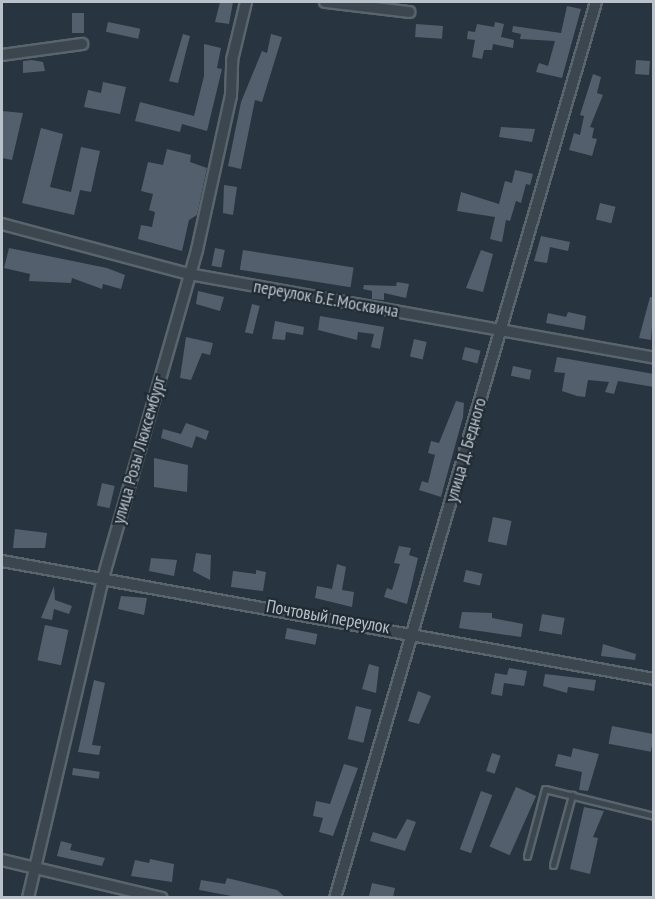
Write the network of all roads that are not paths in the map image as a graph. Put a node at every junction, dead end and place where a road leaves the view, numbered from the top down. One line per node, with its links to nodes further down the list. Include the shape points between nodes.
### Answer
1 (246, 2): 8 (street, улица Розы Люксембург, via 232,60 231,96)
2 (325, 2): 4 (street)
3 (596, 2): 9 (street, улица Д. Бедного)
4 (409, 12)
5 (82, 45): 6 (street)
6 (2, 55)
7 (2, 224): 8 (street, переулок Б.Е.Москвича)
8 (189, 274): 9 (street, переулок Б.Е.Москвича); 12 (street, улица Розы Люксембург)
9 (500, 331): 10 (street, переулок Б.Е.Москвича); 13 (street, улица Д. Бедного)
10 (654, 358)
11 (2, 561): 12 (street, Почтовый переулок)
12 (103, 578): 13 (street, Почтовый переулок); 20 (street, улица Розы Люксембург)
13 (413, 632): 14 (street, Почтовый переулок); 23 (street, улица Д. Бедного)
14 (654, 678)
15 (573, 795): 16 (lane); 17 (lane, via 545,789); 19 (lane)
16 (654, 816)
17 (527, 856)
18 (2, 860): 20 (street)
19 (553, 865)
20 (31, 870): 21 (street, улица Розы Люксембург); 22 (street)
21 (28, 897)
22 (162, 897)
23 (335, 897)

